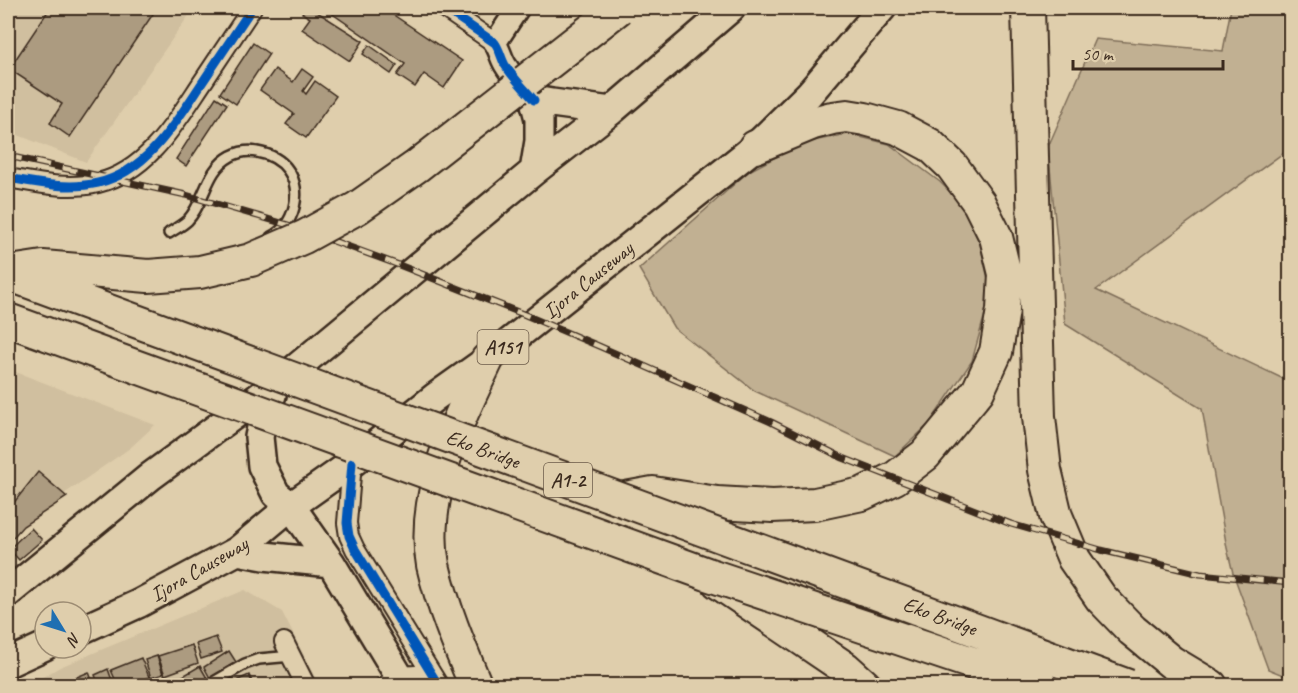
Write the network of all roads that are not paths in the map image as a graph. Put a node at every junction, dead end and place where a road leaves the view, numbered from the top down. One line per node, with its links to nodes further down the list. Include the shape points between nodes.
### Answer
1 (252, 8): 13 (street, via 175,124 159,144 118,177 81,186)
2 (444, 8): 8 (street)
3 (518, 8): 8 (street)
4 (619, 8): 18 (highway, bridge, via 417,166 357,208 251,260 200,272)
5 (731, 8): 10 (main road)
6 (882, 8): 11 (main road, Ijora Causeway / A151, via 809,94)
7 (1028, 9): 41 (highway, via 1039,417 1045,470 1056,516 1074,559 1101,598 1163,656)
8 (495, 43): 9 (street, via 507,69)
9 (534, 100): 10 (main road); 12 (main road, via 540,119)
10 (611, 111): 12 (main road)
11 (755, 147): 20 (main road, Ijora Causeway / A151); 23 (highway, via 813,123 847,116 898,128 930,145 952,166 979,203 996,237 1005,274 996,352 978,391 925,455 895,478 862,494 816,504 772,506 653,494)
12 (534, 171): 21 (main road)
13 (8, 178)
14 (169, 234): 15 (lane, via 188,220 214,170 225,159 239,152 254,151 279,161 295,183 293,213)
15 (266, 240)
16 (192, 262): 18 (lane, bridge)
17 (8, 274): 18 (highway, bridge, via 43,267); 23 (highway, Eko Bridge / A1-2, bridge)
18 (148, 276)
19 (8, 320): 27 (highway, Eko Bridge / A1-2, bridge)
20 (487, 360): 22 (main road, Ijora Causeway / A151); 37 (highway, via 436,484 431,528 433,564)
21 (278, 383): 24 (main road, via 264,410 259,437 262,466 276,494); 28 (main road, via 151,476)
22 (352, 464): 24 (main road, Ijora Causeway / A151); 33 (street, via 349,536)
23 (620, 499): 40 (highway, Eko Bridge / A1-2, bridge)
24 (291, 506): 25 (main road, Ijora Causeway / A151); 26 (main road)
25 (237, 551): 26 (main road); 29 (main road, Ijora Causeway / A151)
26 (331, 563): 34 (main road)
27 (707, 574): 38 (highway, bridge, via 845,668); 39 (highway, Eko Bridge / A1-2, bridge)
28 (8, 593)
29 (93, 625)
30 (288, 649): 35 (lane, via 245,664); 36 (street)
31 (33, 652): 32 (main road)
32 (8, 663)
33 (435, 680): 34 (street)
34 (397, 682)
35 (207, 686)
36 (306, 686)
37 (476, 686)
38 (865, 686)
39 (1041, 686)
40 (1128, 686)
41 (1211, 686)

